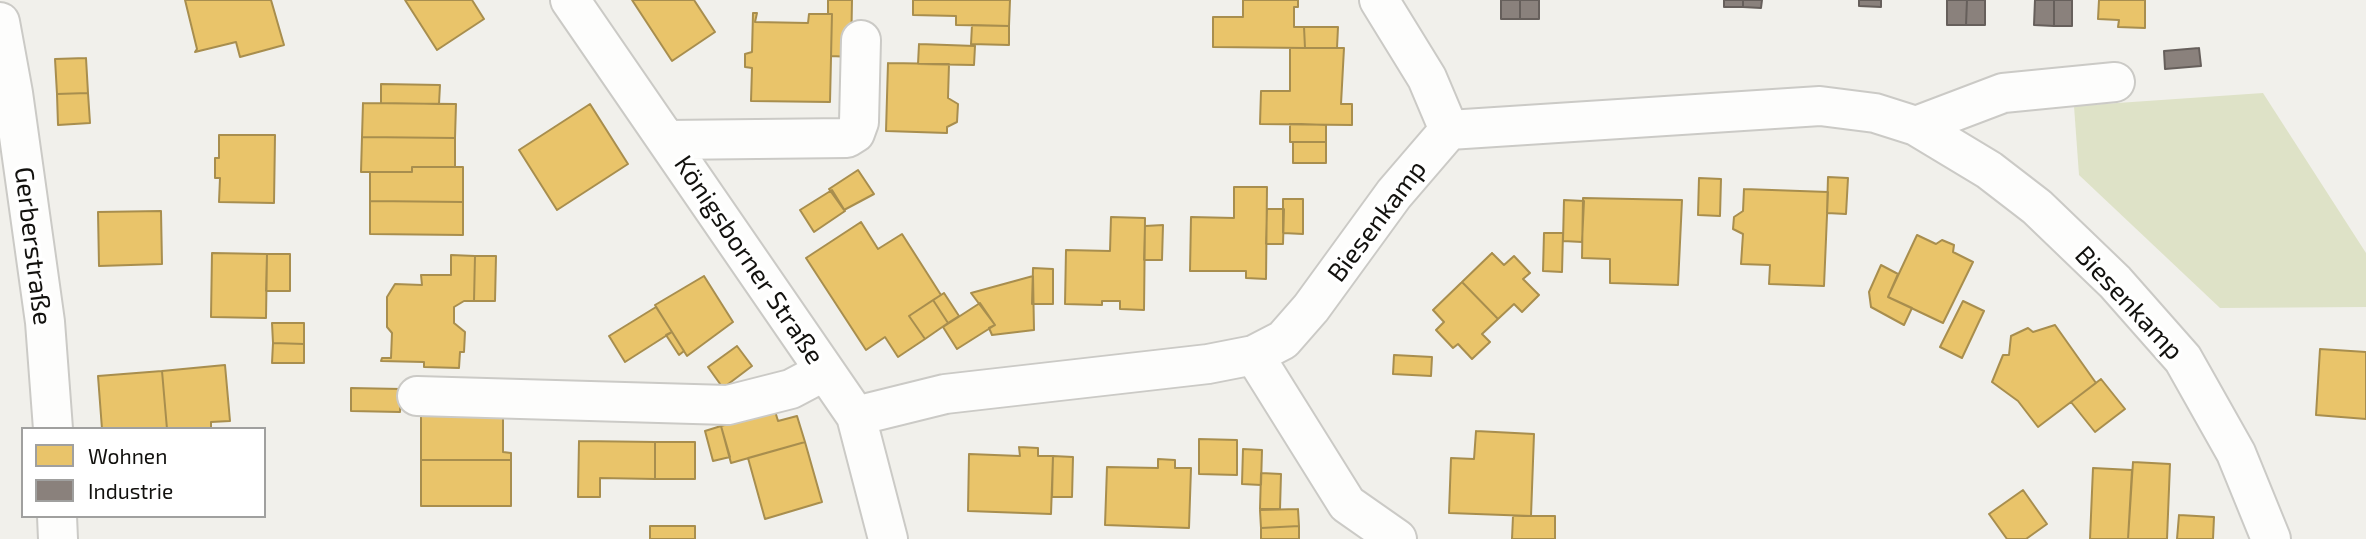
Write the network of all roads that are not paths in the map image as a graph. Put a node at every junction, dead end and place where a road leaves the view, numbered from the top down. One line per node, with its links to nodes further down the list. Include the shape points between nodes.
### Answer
1 (570, 0): 8 (street, Königsborner Straße)
2 (1379, 0): 7 (street, via 1427,78)
3 (0, 22): 13 (street, Gerberstraße, via 45,322)
4 (862, 40): 8 (street, via 859,122 847,138)
5 (2115, 82): 6 (street, via 2003,93)
6 (1916, 126): 7 (street, Biesenkamp, via 1875,113 1820,106); 18 (street, Biesenkamp, via 1989,170 2037,207 2115,282 2183,359 2236,453)
7 (1449, 130): 9 (street, Biesenkamp, via 1394,194 1311,308 1283,340)
8 (667, 140): 10 (street, Königsborner Straße)
9 (1254, 355): 12 (street, Biesenkamp, via 945,394); 17 (street, via 1347,504)
10 (825, 371): 11 (street, via 790,389 728,405); 12 (street, Königsborner Straße)
11 (417, 396)
12 (856, 416): 16 (street, Königsborner Straße)
13 (53, 427)
14 (57, 518): 15 (street)
15 (58, 539)
16 (888, 539)
17 (1397, 539)
18 (2271, 539)

